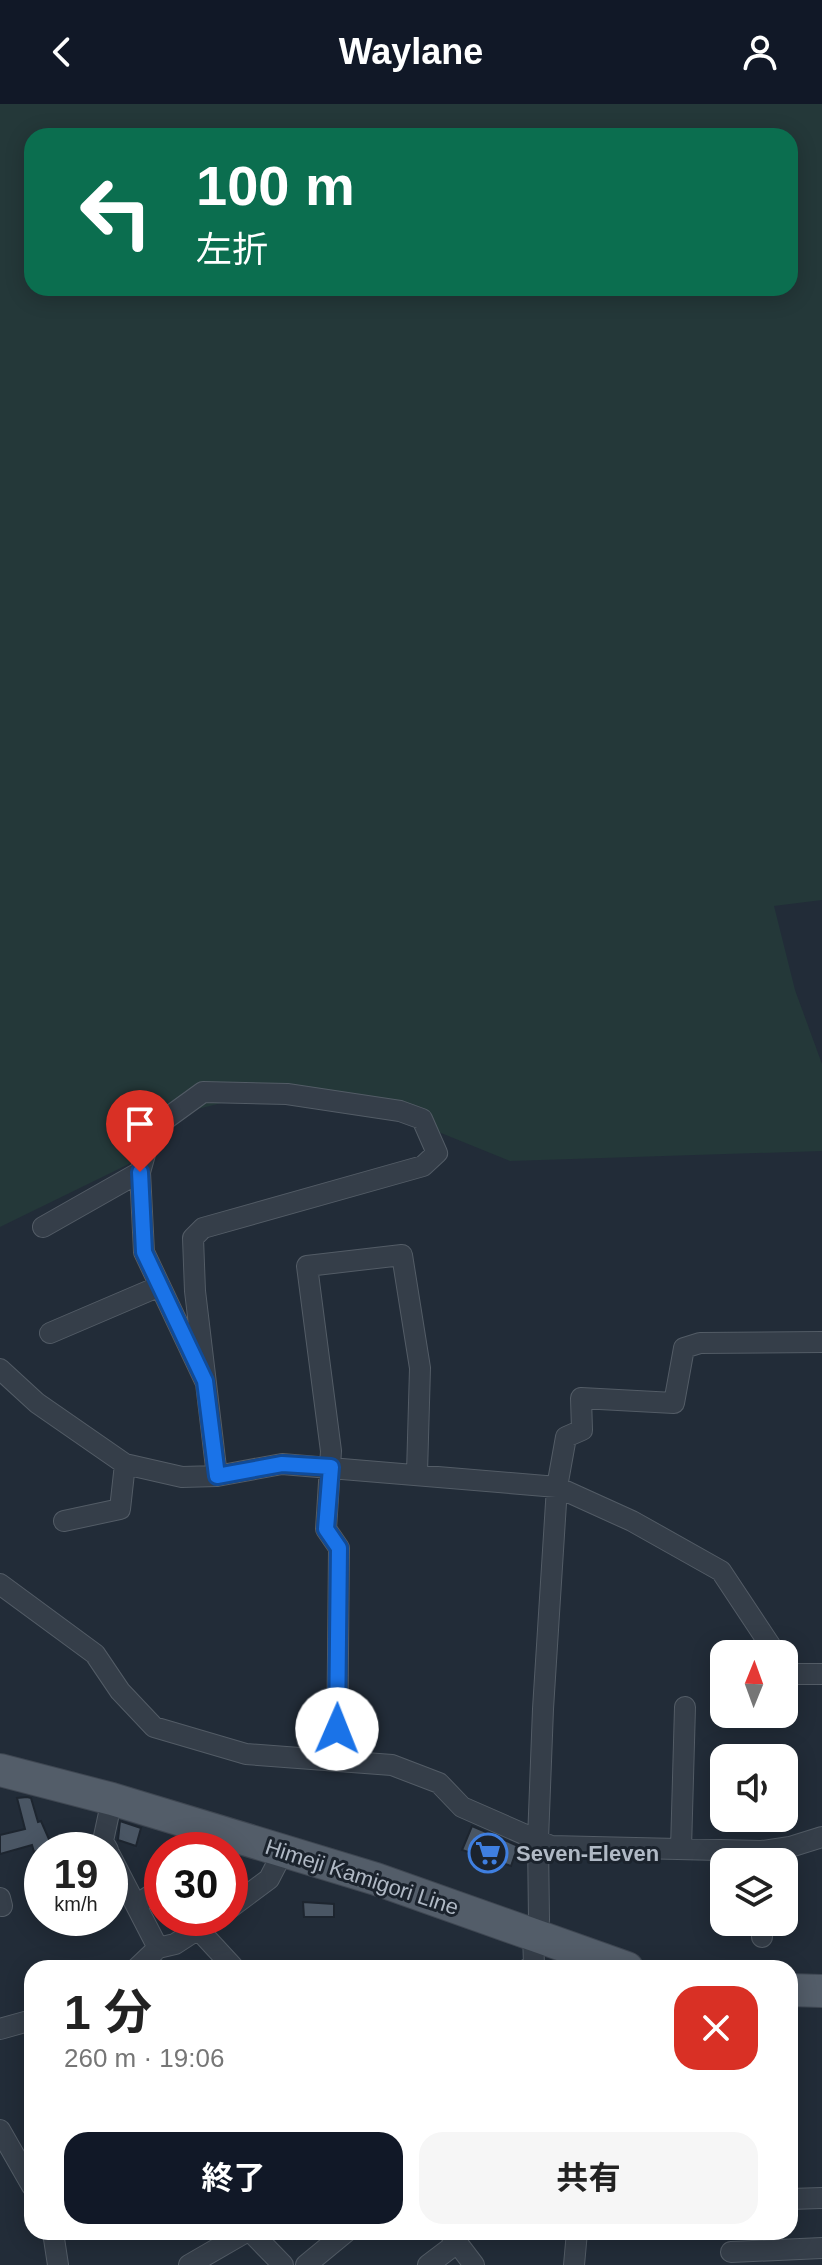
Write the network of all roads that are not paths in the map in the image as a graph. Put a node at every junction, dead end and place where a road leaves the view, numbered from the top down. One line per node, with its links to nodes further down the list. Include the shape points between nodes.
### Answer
1 (140, 1172): 2 (street); 3 (street, via 144,1252); 7 (street, via 152,1129 203,1092 287,1094 400,1111 422,1119 437,1153 423,1166 203,1228 193,1238)
2 (43, 1227)
3 (160, 1286): 4 (street); 7 (street)
4 (50, 1333)
5 (822, 1342): 12 (street, via 700,1343 684,1348 674,1403 581,1398 582,1430 566,1437)
6 (4, 1381): 8 (street)
7 (205, 1381): 11 (street)
8 (125, 1464): 11 (street, via 182,1477); 13 (street, via 120,1509)
9 (331, 1467): 10 (street); 10 (street, via 307,1266 402,1255 420,1368); 11 (street, via 282,1464); 19 (street, via 326,1529 339,1548)
10 (417, 1473): 12 (street)
11 (217, 1476)
12 (557, 1487): 15 (street, via 721,1571); 24 (street)
13 (64, 1521)
14 (0, 1584): 19 (street, via 95,1654 154,1727 246,1754)
15 (767, 1640)
16 (798, 1674): 17 (street)
17 (822, 1674)
18 (685, 1707): 26 (street)
19 (337, 1760): 24 (street, via 392,1765 439,1783 462,1807)
20 (0, 1770): 21 (main road, Himeji Kamigori Line)
21 (112, 1799): 22 (street); 27 (main road, Himeji Kamigori Line)
22 (105, 1832)
23 (822, 1837): 25 (street)
24 (538, 1840): 26 (street, via 551,1846); 33 (street, via 539,1920)
25 (787, 1848)
26 (681, 1849): 28 (street)
27 (284, 1850): 30 (street, via 269,1879); 33 (main road, Himeji Kamigori Line)
28 (710, 1852)
29 (128, 1889): 32 (street)
30 (248, 1895)
31 (144, 1900): 32 (street)
32 (136, 1905): 36 (street)
33 (533, 1935): 39 (street); 40 (main road, Himeji Kamigori Line)
34 (187, 1936): 36 (street)
35 (214, 1936): 38 (street)
36 (158, 1948): 37 (street)
37 (145, 1960)
38 (229, 1960)
39 (534, 1960)
40 (584, 1960)
41 (798, 1990): 42 (main road)
42 (822, 1991)
43 (24, 2022): 44 (street)
44 (0, 2029)
45 (0, 2130): 46 (street)
46 (24, 2172)
47 (822, 2198): 48 (street)
48 (798, 2199)
49 (54, 2240): 58 (street)
50 (234, 2240): 59 (street)
51 (256, 2240): 60 (street)
52 (336, 2240): 61 (street)
53 (450, 2240): 62 (street)
54 (455, 2240): 63 (street)
55 (576, 2240): 64 (street)
56 (822, 2248): 57 (street)
57 (731, 2250)
58 (58, 2265)
59 (189, 2265)
60 (283, 2265)
61 (306, 2265)
62 (428, 2265)
63 (474, 2265)
64 (574, 2265)

